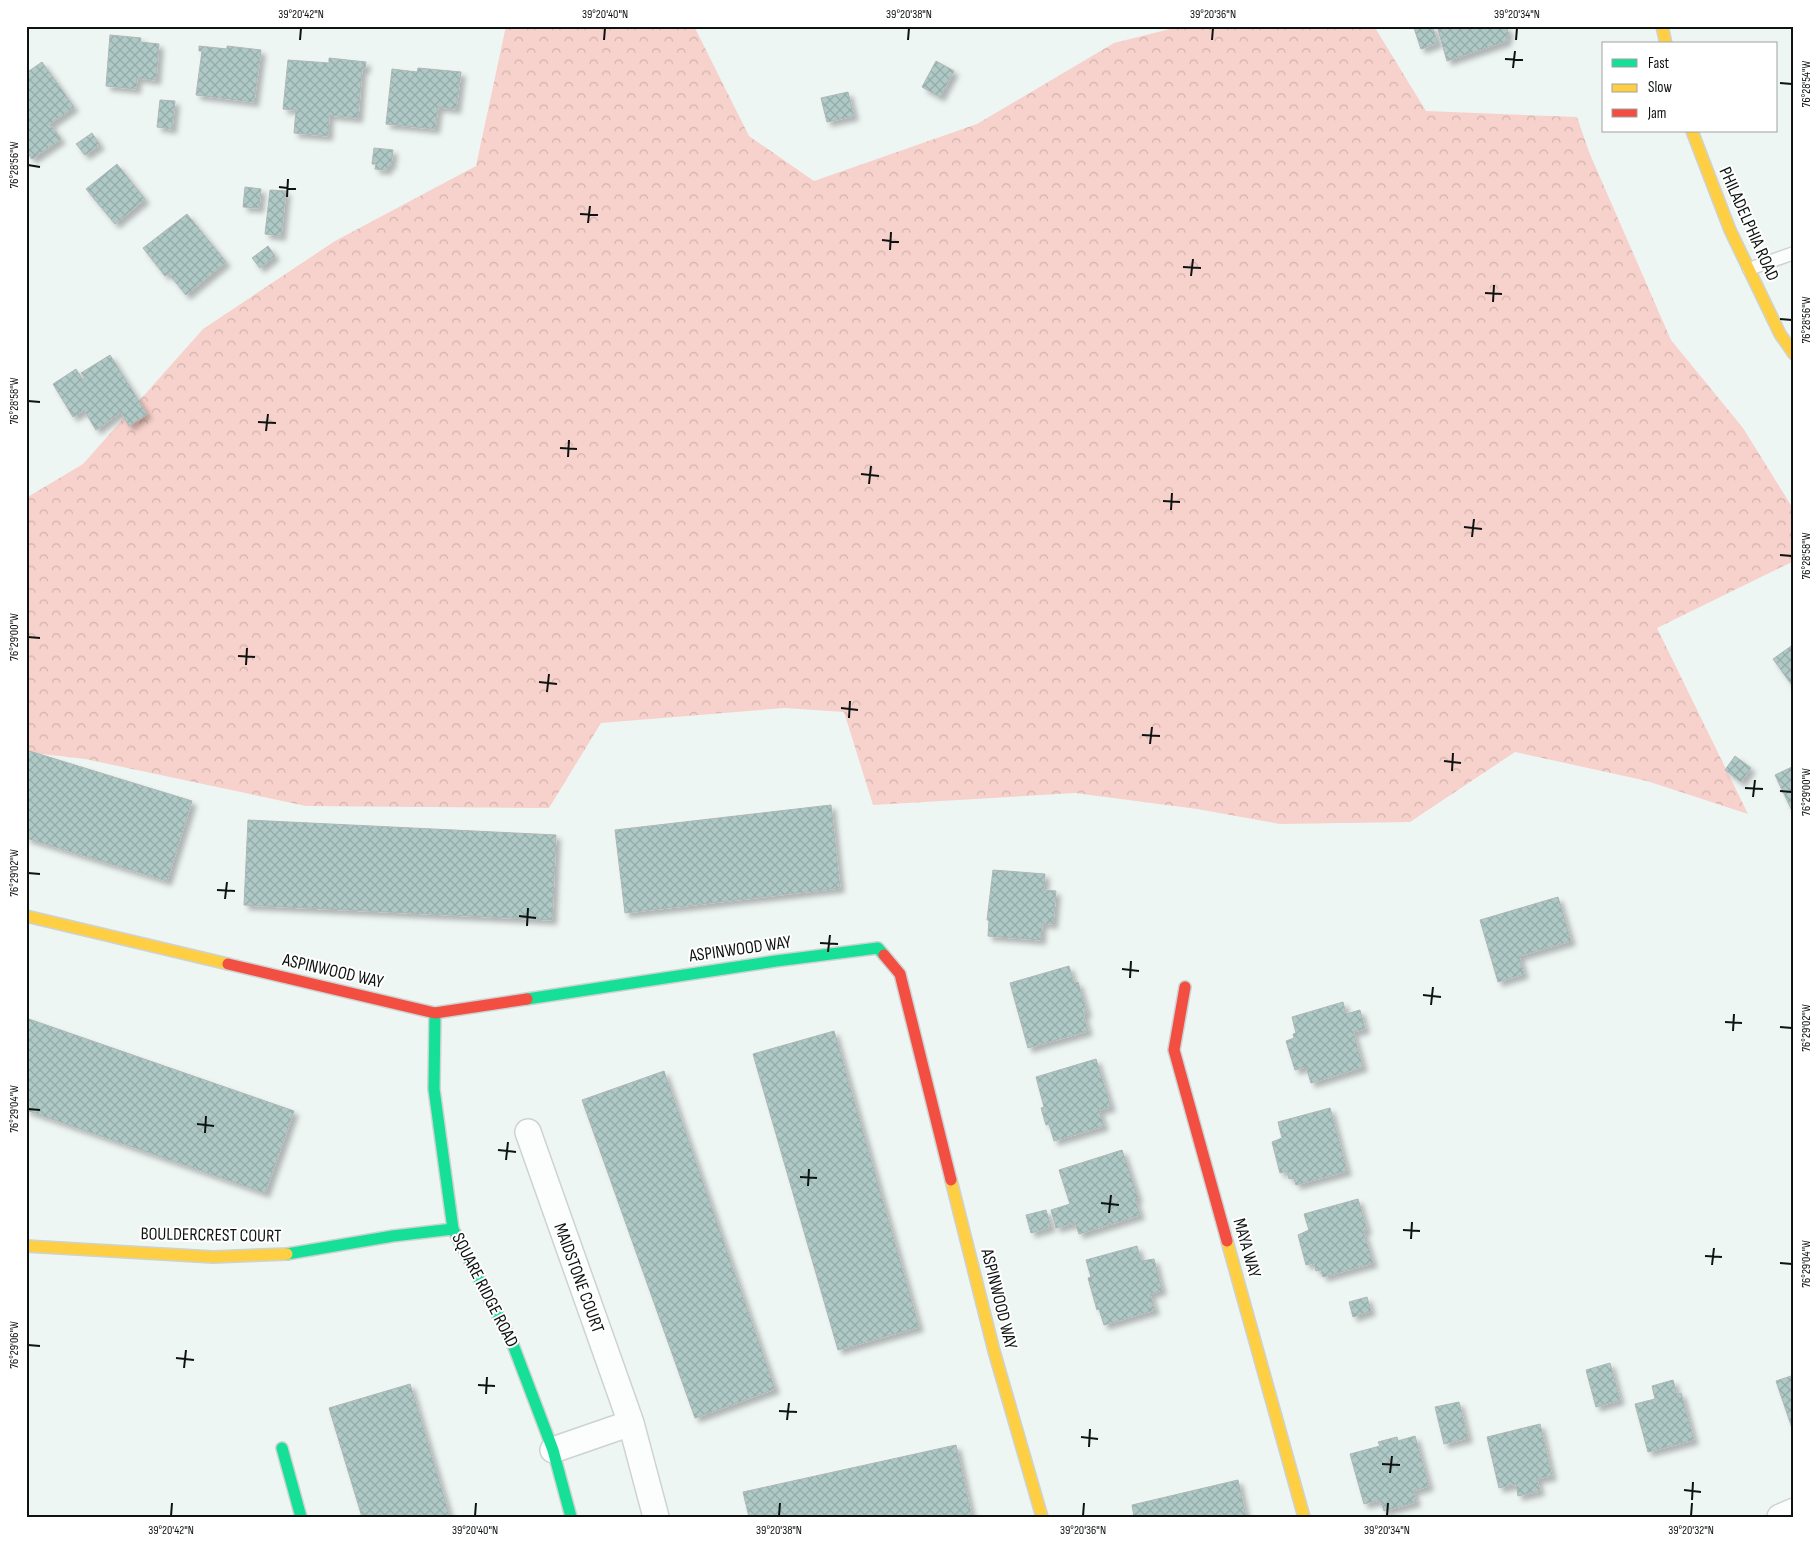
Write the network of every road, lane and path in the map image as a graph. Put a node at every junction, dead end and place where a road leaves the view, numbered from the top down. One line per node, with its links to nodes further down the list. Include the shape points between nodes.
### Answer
1 (1662, 26): 2 (street)
2 (1666, 42)
3 (1692, 132): 5 (street, PHILADELPHIA ROAD, via 1730,230)
4 (1794, 252): 5 (lane)
5 (1749, 269): 6 (street, PHILADELPHIA ROAD, via 1780,334)
6 (1794, 354)
7 (26, 916): 9 (street, ASPINWOOD WAY)
8 (1184, 987): 21 (street, MAYA WAY, via 1174,1050)
9 (435, 1012): 11 (street, SQUARE RIDGE ROAD, via 434,1089); 20 (street, ASPINWOOD WAY, via 878,948 900,974 994,1351)
10 (528, 1132): 13 (street, MAIDSTONE COURT)
11 (453, 1229): 12 (street, BOULDERCREST COURT, via 262,1257); 15 (street, SQUARE RIDGE ROAD, via 512,1342)
12 (26, 1246)
13 (631, 1423): 15 (street); 19 (street, MAIDSTONE COURT)
14 (282, 1448): 18 (street)
15 (553, 1450): 16 (street, SQUARE RIDGE ROAD)
16 (573, 1511)
17 (1794, 1511): 22 (street)
18 (302, 1517)
19 (656, 1517)
20 (1042, 1517)
21 (1304, 1517)
22 (1780, 1517)

